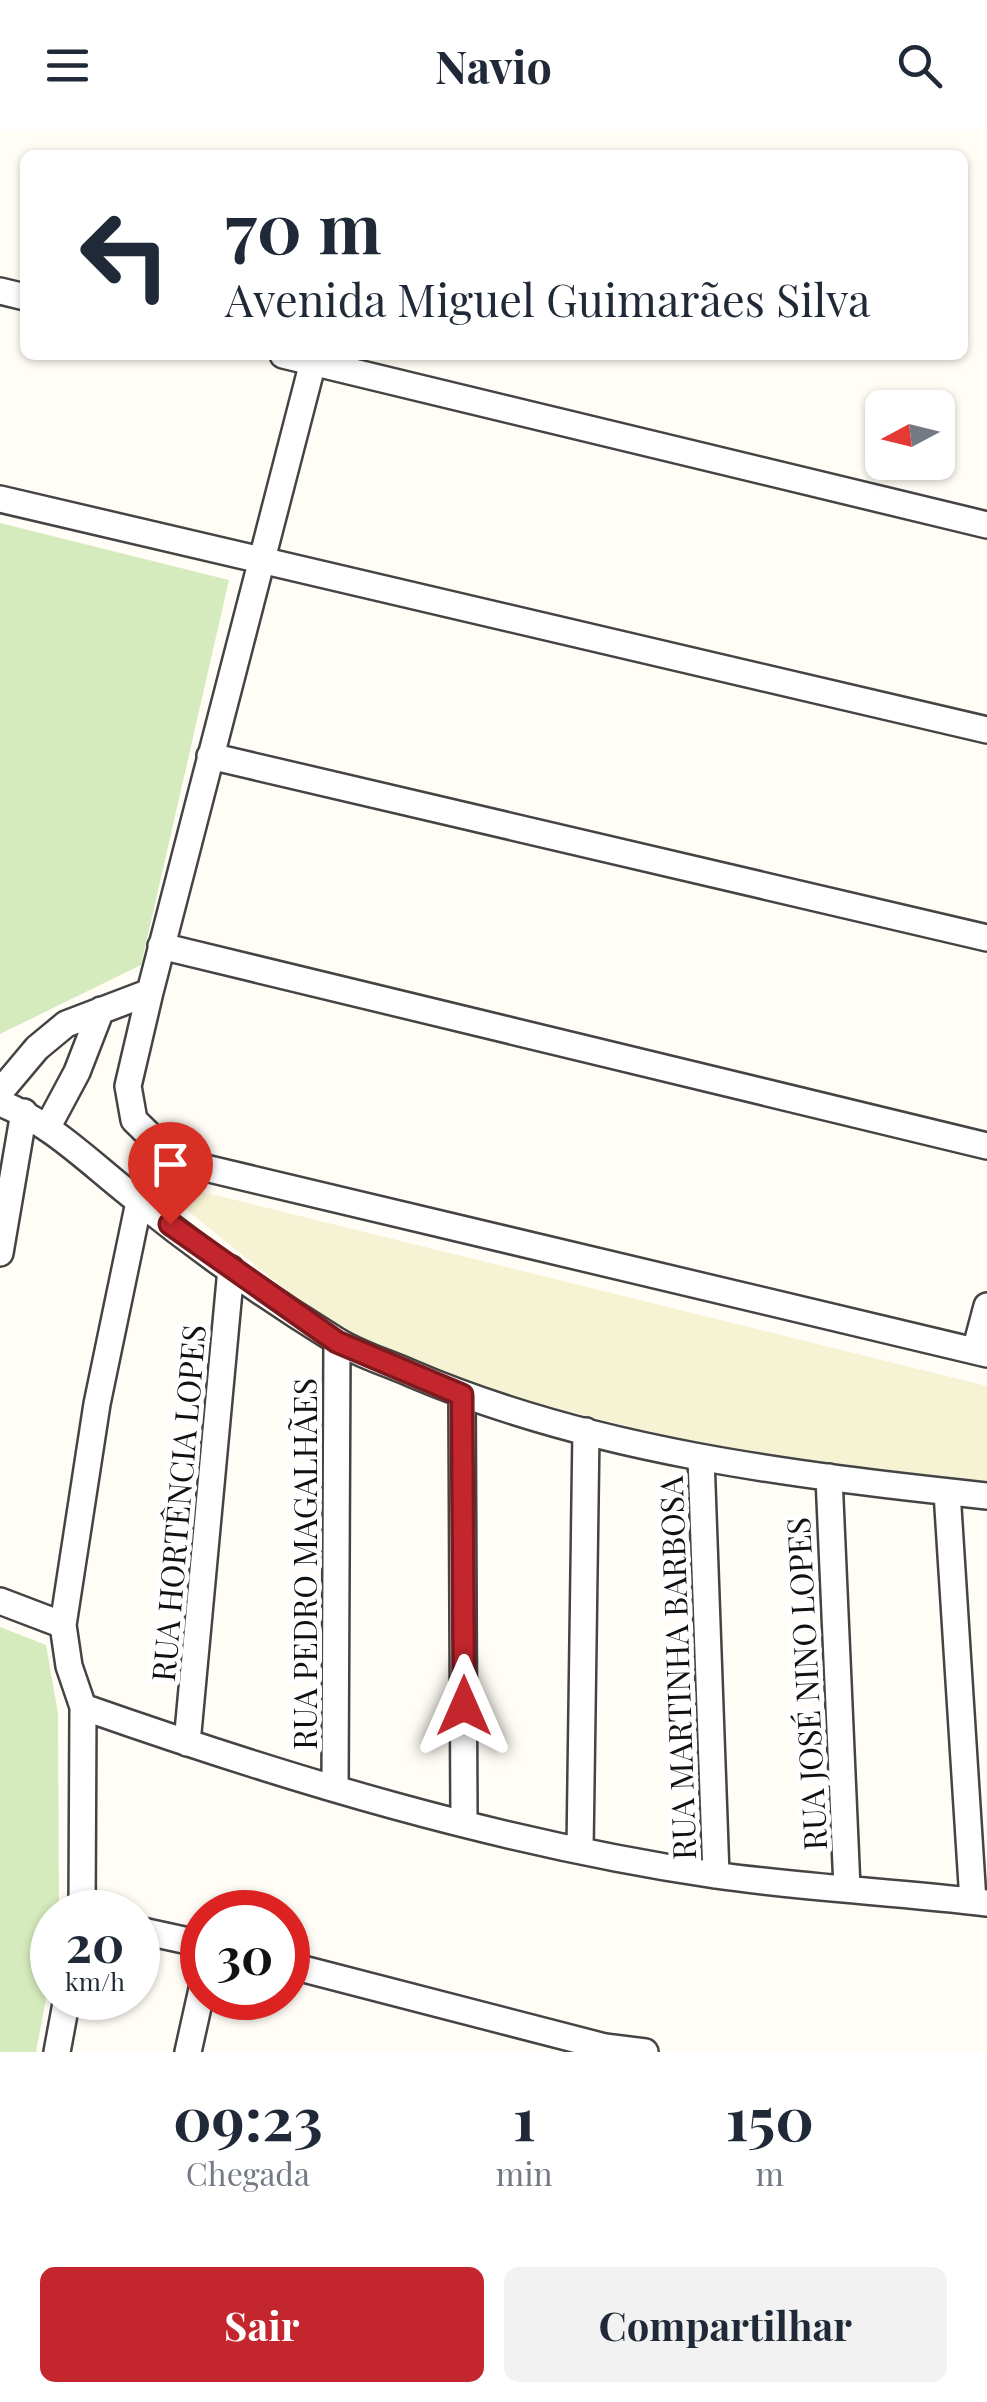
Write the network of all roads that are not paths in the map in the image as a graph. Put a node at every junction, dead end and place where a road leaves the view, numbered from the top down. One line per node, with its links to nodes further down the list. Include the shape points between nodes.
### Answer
1 (305, 360): 2 (street)
2 (314, 362): 4 (street); 5 (street)
3 (0, 498): 5 (street)
4 (987, 525)
5 (260, 560): 6 (street); 7 (street)
6 (987, 730)
7 (210, 756): 8 (street); 9 (street)
8 (987, 938)
9 (161, 946): 10 (street); 15 (street)
10 (150, 992): 11 (street); 21 (street, via 128,1086 134,1120 176,1161)
11 (101, 1010): 12 (street, via 50,1036); 14 (street)
12 (0, 1092)
13 (12, 1108): 14 (street); 17 (street)
14 (47, 1128): 16 (street)
15 (987, 1146)
16 (140, 1202): 18 (street); 29 (street, via 98,1404)
17 (0, 1252)
18 (231, 1269): 20 (street); 31 (street, RUA HORTÊNCIA LOPES)
19 (987, 1306): 21 (street)
20 (337, 1342): 22 (street); 32 (street, RUA PEDRO MAGALHÃES)
21 (981, 1353)
22 (462, 1395): 23 (street); 33 (street)
23 (586, 1431): 24 (street); 34 (street)
24 (700, 1458): 25 (street); 35 (street, RUA MARTINHA BARBOSA)
25 (829, 1477): 26 (street); 36 (street, RUA JOSÉ NINO LOPES)
26 (946, 1492): 27 (street); 38 (street)
27 (987, 1496)
28 (0, 1601): 29 (street)
29 (63, 1625): 30 (street)
30 (83, 1706): 31 (street); 37 (street)
31 (187, 1743): 32 (street)
32 (335, 1788): 33 (street)
33 (464, 1822): 34 (street)
34 (580, 1850): 35 (street)
35 (716, 1875): 36 (street)
36 (847, 1888): 38 (street)
37 (82, 1890)
38 (980, 1902)
39 (310, 1971): 44 (street)
40 (63, 2020): 42 (street)
41 (195, 2020): 43 (street)
42 (56, 2052)
43 (188, 2052)
44 (645, 2052)

